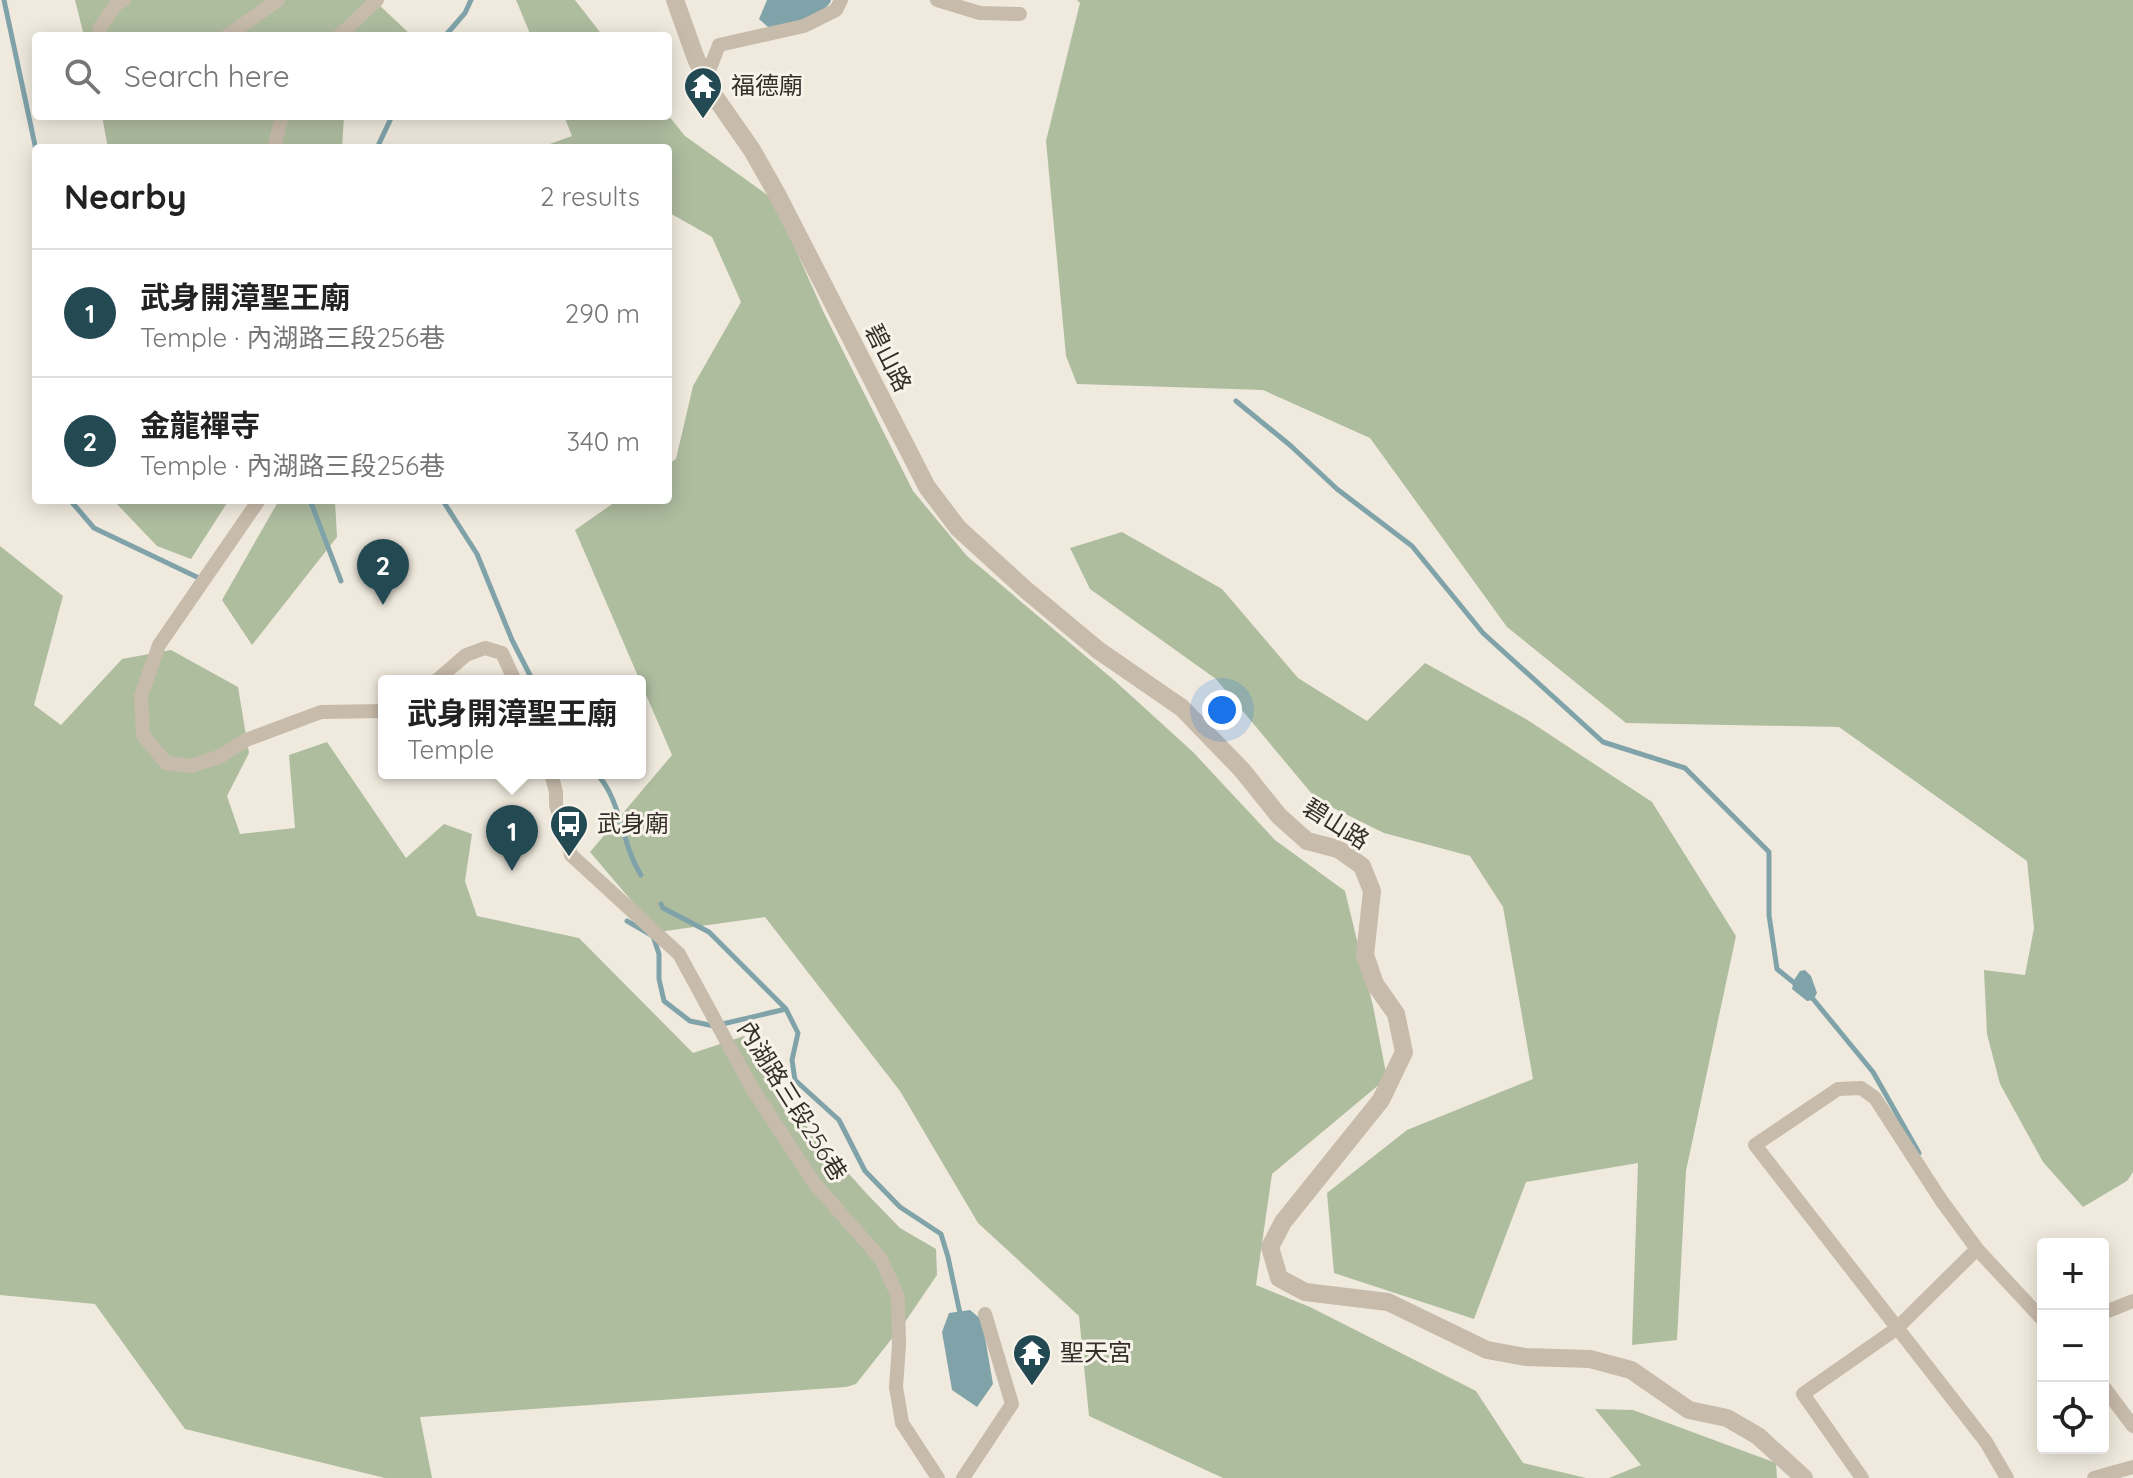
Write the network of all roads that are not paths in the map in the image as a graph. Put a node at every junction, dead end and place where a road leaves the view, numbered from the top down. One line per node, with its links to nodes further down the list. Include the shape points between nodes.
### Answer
1 (124, 0): 8 (street)
2 (278, 0): 9 (street)
3 (377, 0): 10 (street)
4 (675, 0): 11 (street, 碧山路)
5 (841, 0): 11 (street, via 836,10 804,26 719,45)
6 (937, 0): 7 (street, via 980,13)
7 (1020, 14)
8 (100, 32)
9 (233, 32)
10 (343, 32)
11 (703, 74): 30 (street, 碧山路, via 778,196 927,487 958,528 1098,650 1182,708 1307,841 1338,849 1362,866 1372,891 1365,955 1375,984 1396,1014 1404,1052 1381,1100 1283,1222 1270,1247 1279,1278 1305,1292 1388,1302 1487,1350 1590,1359 1631,1370 1689,1410 1727,1418 1758,1436)
12 (281, 120): 13 (street)
13 (275, 144)
14 (256, 504): 17 (street, via 159,645 141,696 143,735 166,763 191,766 321,712)
15 (443, 675): 16 (street, via 466,655 485,648 502,653)
16 (512, 675)
17 (378, 711)
18 (553, 779): 28 (street, 內湖路三段256巷, via 571,855 679,954 790,1147 881,1259 898,1297 896,1387 902,1423)
19 (1977, 1249): 23 (street); 24 (street); 24 (street, via 1875,1098 1861,1088 1838,1089 1755,1145)
20 (2133, 1301): 21 (street)
21 (2109, 1311)
22 (985, 1314): 29 (street, via 1012,1404)
23 (2037, 1314)
24 (1896, 1329): 31 (street, via 1803,1394); 32 (street, via 1986,1442)
25 (2109, 1394): 26 (street)
26 (2133, 1426)
27 (2133, 1467): 33 (street)
28 (938, 1478)
29 (963, 1478)
30 (1804, 1478)
31 (1862, 1478)
32 (2007, 1478)
33 (2094, 1478)

